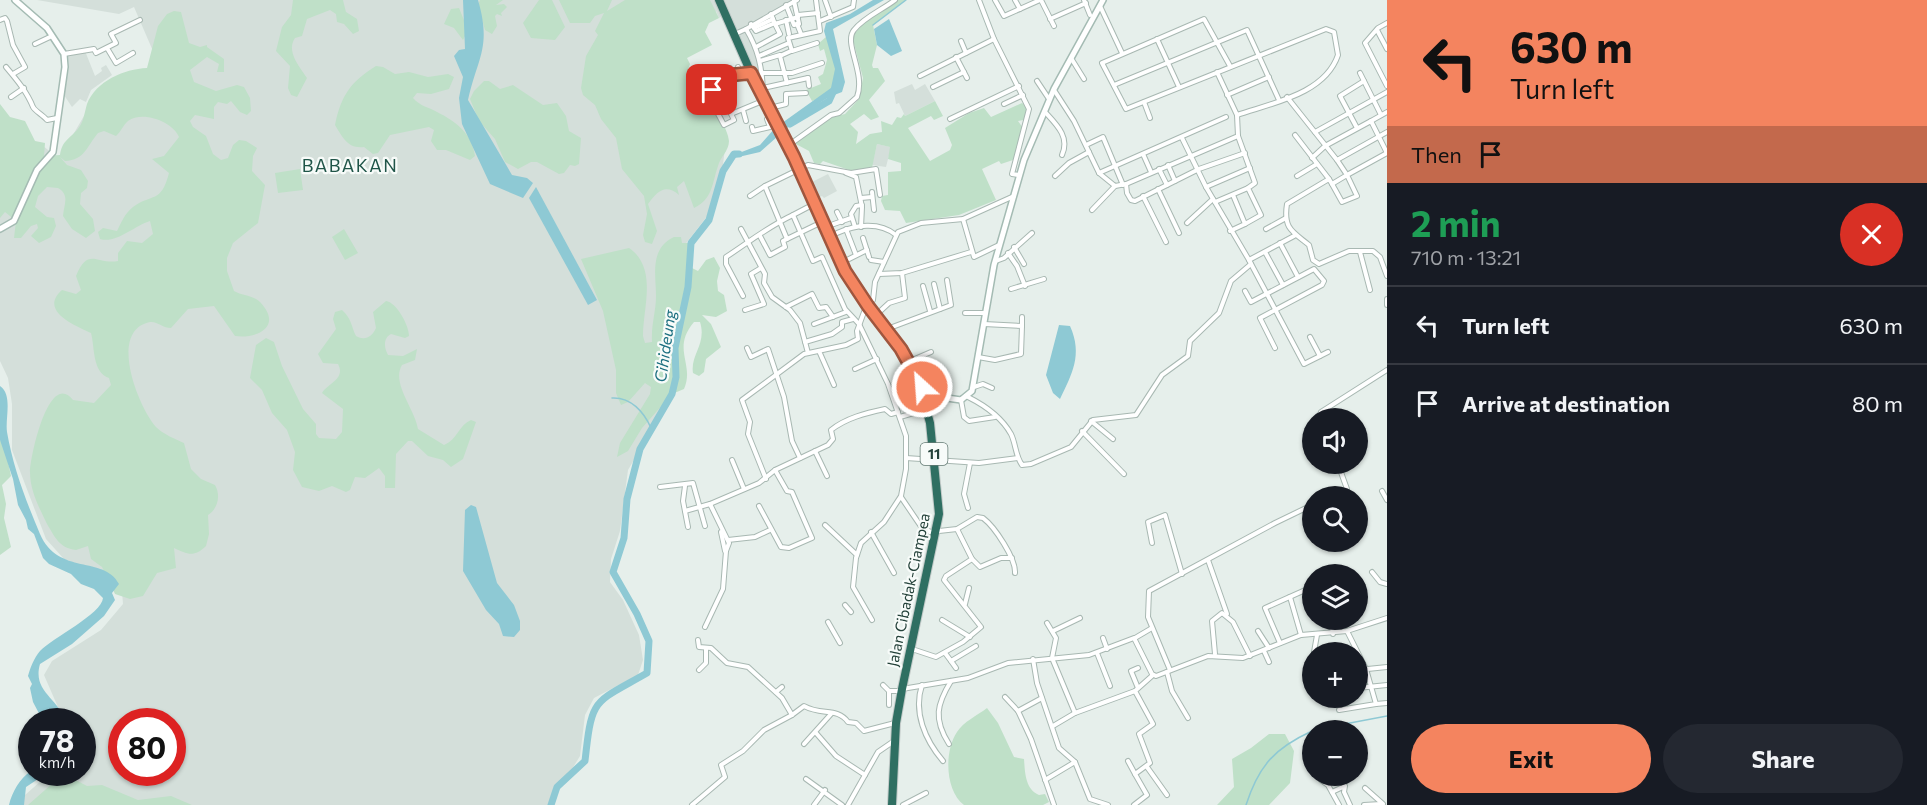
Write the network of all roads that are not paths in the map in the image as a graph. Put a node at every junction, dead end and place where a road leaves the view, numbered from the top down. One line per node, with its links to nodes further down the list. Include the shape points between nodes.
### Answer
1 (15, 0): 40 (main road)
2 (719, 0): 37 (highway, Jalan Cibadak-Ciampea / 11)
3 (816, 0): 17 (street)
4 (854, 0): 21 (street, via 853,7)
5 (895, 0): 130 (street, via 861,22 850,35 860,74 857,97)
6 (979, 0): 41 (street)
7 (995, 0): 16 (street, via 1004,16)
8 (1015, 0): 16 (street)
9 (1041, 0): 16 (street); 23 (street)
10 (795, 1): 14 (street); 20 (street)
11 (826, 2): 15 (street); 21 (street)
12 (1085, 2): 19 (street); 23 (street)
13 (1101, 3): 53 (street); 61 (main road)
14 (786, 5): 18 (street); 22 (street)
15 (818, 6)
16 (1020, 9)
17 (818, 13): 20 (street); 27 (street)
18 (771, 14): 28 (street); 31 (street)
19 (1090, 15)
20 (798, 16): 22 (street); 30 (street)
21 (831, 17): 27 (street)
22 (792, 19): 26 (street); 30 (street)
23 (1050, 19): 32 (street)
24 (0, 20): 77 (street, via 7,21 13,45 26,67)
25 (140, 20): 50 (street, via 111,34 116,43)
26 (786, 20): 28 (street); 33 (street)
27 (820, 21): 39 (street, via 820,31)
28 (774, 22): 31 (street); 36 (street)
29 (1387, 23): 35 (street)
30 (797, 24): 39 (street)
31 (753, 26): 34 (street)
32 (1054, 26)
33 (787, 27): 36 (street); 38 (street)
34 (746, 29): 37 (street); 49 (street)
35 (1377, 29): 51 (street); 90 (street, via 1366,45)
36 (778, 32): 48 (street); 49 (street)
37 (735, 34): 74 (highway, Jalan Cibadak-Ciampea / 11)
38 (789, 34)
39 (801, 34): 45 (street, via 788,39)
40 (52, 36): 47 (street); 56 (main road)
41 (994, 39): 55 (street); 89 (street)
42 (1157, 39): 44 (street, via 1204,19); 53 (street); 63 (street)
43 (961, 41): 55 (street)
44 (1218, 41): 57 (street, via 1247,30); 63 (street); 65 (street)
45 (789, 43): 48 (street); 52 (street)
46 (817, 43): 52 (street)
47 (35, 44)
48 (783, 45): 58 (street)
49 (756, 47): 58 (street)
50 (107, 48): 54 (street, via 116,63); 56 (street, via 96,53 94,49)
51 (1387, 49)
52 (791, 50): 70 (street, via 792,53 780,56)
53 (1122, 52): 87 (street, via 1103,61)
54 (133, 53)
55 (966, 53): 60 (street)
56 (64, 54): 116 (main road)
57 (1259, 54): 65 (street); 80 (street); 101 (street, via 1326,29 1334,32 1338,55 1332,67 1315,85)
58 (759, 56): 62 (street)
59 (780, 56): 62 (street)
60 (956, 57): 71 (street); 79 (street)
61 (1071, 57): 82 (street); 95 (main road)
62 (760, 62): 75 (street)
63 (1168, 62): 87 (street); 92 (street)
64 (822, 63): 69 (street)
65 (1230, 66): 72 (street)
66 (6, 67): 77 (street)
67 (738, 67): 73 (street)
68 (730, 68): 78 (street)
69 (798, 71): 70 (street); 83 (street)
70 (785, 72): 75 (street); 86 (street)
71 (964, 72): 81 (street); 91 (street)
72 (1217, 72): 92 (street); 100 (street)
73 (740, 73): 74 (street); 78 (street)
74 (751, 73): 108 (highway, Jalan Cibadak-Ciampea / 11)
75 (762, 73): 94 (street)
76 (1360, 73): 85 (street)
77 (13, 74): 93 (street)
78 (733, 75): 109 (street, via 707,93 724,125 734,120 731,114)
79 (920, 76)
80 (1269, 77): 100 (street); 105 (street)
81 (967, 78)
82 (1084, 79)
83 (801, 80): 86 (street); 88 (street, via 808,78)
84 (1037, 81): 103 (street)
85 (1364, 81): 104 (street); 112 (street, via 1340,96)
86 (786, 84): 94 (street); 98 (street)
87 (1114, 85): 106 (street, via 1126,109)
88 (809, 86)
89 (1019, 86): 99 (street); 118 (street)
90 (1387, 86)
91 (933, 87)
92 (1179, 87): 106 (street)
93 (24, 88): 102 (street); 116 (street, via 34,108 47,120)
94 (763, 88): 108 (street)
95 (1054, 89): 103 (main road); 129 (street)
96 (1387, 92): 104 (street)
97 (806, 93): 98 (street)
98 (789, 94): 108 (street, via 786,104)
99 (1023, 95): 107 (street); 150 (street, via 1029,115 1012,174)
100 (1227, 95): 114 (street)
101 (1287, 97): 105 (street); 123 (street)
102 (11, 98)
103 (1049, 99): 110 (main road)
104 (1374, 99): 112 (street); 113 (street)
105 (1279, 100): 114 (street)
106 (1144, 102): 117 (street)
107 (1004, 104)
108 (769, 108): 109 (street); 121 (street, via 770,127 753,131); 130 (highway, Jalan Cibadak-Ciampea / 11)
109 (743, 110): 119 (street)
110 (1044, 111): 136 (street, via 1060,129 1065,142); 150 (main road)
111 (1387, 112): 113 (street)
112 (1349, 113): 122 (street); 123 (street)
113 (1382, 115): 120 (street)
114 (1237, 116): 126 (street)
115 (1226, 117): 128 (street)
116 (57, 118): 190 (main road, via 53,152 37,171 14,221)
117 (1150, 118)
118 (950, 119)
119 (746, 121)
120 (1371, 121): 122 (street); 127 (street)
121 (752, 128)
122 (1357, 129): 131 (street)
123 (1315, 132): 131 (street)
124 (1387, 132): 127 (street)
125 (1295, 135): 138 (street)
126 (1238, 136): 133 (street); 137 (street)
127 (1378, 137): 134 (street); 139 (street)
128 (1182, 138): 135 (street); 137 (street)
129 (1086, 145): 132 (street); 142 (street, via 1103,137)
130 (789, 146): 144 (highway, Jalan Cibadak-Ciampea / 11)
131 (1325, 146): 138 (street); 139 (street)
132 (1089, 152): 149 (street); 152 (street)
133 (1245, 153): 143 (street); 146 (street)
134 (1387, 153): 151 (street)
135 (1143, 154): 142 (street); 148 (street)
136 (1062, 155)
137 (1191, 156): 141 (street); 146 (street)
138 (1312, 158): 140 (street)
139 (1337, 160): 151 (street)
140 (1317, 164): 153 (street); 154 (street)
141 (1168, 165): 145 (street); 155 (street)
142 (1115, 167): 149 (street); 156 (street)
143 (1250, 168): 161 (street); 162 (street, via 1255,183)
144 (799, 169): 147 (street, via 811,165); 159 (street); 171 (highway, Jalan Cibadak-Ciampea / 11)
145 (1159, 169): 148 (street); 158 (street)
146 (1198, 169): 155 (street); 161 (street)
147 (845, 172): 164 (street, via 876,169); 169 (street, via 856,177)
148 (1151, 172): 156 (street)
149 (1099, 173): 160 (street)
150 (1019, 175): 167 (main road)
151 (1347, 175): 157 (street); 157 (street, via 1356,198 1341,201)
152 (1055, 176)
153 (1297, 176)
154 (1329, 179): 157 (street); 178 (street, via 1290,201)
155 (1175, 181): 158 (street)
156 (1124, 184): 160 (street); 168 (street, via 1131,201)
157 (1332, 184)
158 (1167, 185): 163 (street)
159 (765, 186): 166 (street); 180 (street)
160 (1115, 186): 174 (street)
161 (1206, 187): 170 (street)
162 (1248, 188): 165 (street); 184 (street, via 1261,215)
163 (1158, 189): 168 (street); 194 (street)
164 (880, 195)
165 (1233, 195): 170 (street); 184 (street)
166 (750, 196)
167 (1014, 196): 179 (street); 205 (main road)
168 (1143, 196): 203 (street)
169 (861, 198): 172 (street); 173 (street, via 872,195)
170 (1214, 201): 183 (street); 192 (street)
171 (814, 204): 176 (street); 181 (highway, Jalan Cibadak-Ciampea / 11)
172 (862, 205): 177 (street, via 854,207); 187 (street)
173 (874, 210)
174 (1092, 210)
175 (837, 212): 182 (street)
176 (793, 215): 180 (street); 193 (street)
177 (851, 218): 182 (street); 186 (street)
178 (1286, 218): 189 (street); 199 (street)
179 (963, 219): 197 (street, via 921,223); 208 (street)
180 (780, 221): 198 (street); 201 (street)
181 (822, 222): 193 (street); 216 (highway, Jalan Cibadak-Ciampea / 11)
182 (841, 222): 185 (street); 191 (street)
183 (1186, 223)
184 (1245, 224): 192 (street)
185 (831, 225)
186 (855, 227): 187 (street); 191 (street)
187 (861, 227): 197 (street, via 884,228)
188 (741, 229): 202 (street)
189 (1266, 229)
190 (0, 230)
191 (845, 230): 195 (street); 212 (street)
192 (1230, 231): 215 (street)
193 (799, 232): 201 (street); 242 (street, via 813,261 822,258)
194 (1179, 232)
195 (837, 233)
196 (1032, 233): 206 (street)
197 (896, 235): 214 (street)
198 (760, 236): 201 (street, via 770,255 785,247 783,241); 202 (street)
199 (1294, 236): 204 (street); 210 (street, via 1309,245 1313,260 1319,264 1349,250)
200 (863, 238): 207 (street)
201 (787, 239)
202 (748, 242): 218 (street); 233 (street, via 725,259)
203 (1166, 242)
204 (1280, 243): 209 (street); 222 (street)
205 (1000, 244): 208 (street, via 975,257); 213 (main road)
206 (1014, 248): 211 (street); 217 (street)
207 (867, 250): 212 (street); 214 (street, via 870,258)
208 (970, 252): 219 (street)
209 (1265, 252): 215 (street); 226 (street)
210 (1360, 252): 221 (street, via 1376,252); 230 (street)
211 (1008, 253): 213 (street); 228 (street)
212 (856, 255): 216 (street)
213 (995, 261): 244 (main road)
214 (883, 262): 220 (street)
215 (1250, 262): 232 (street); 279 (street, via 1231,281 1219,313 1190,341 1188,356 1162,375 1136,415)
216 (841, 263): 236 (highway, Jalan Cibadak-Ciampea / 11)
217 (1024, 264)
218 (761, 268): 237 (street, via 773,299); 240 (street, via 751,274 764,304)
219 (903, 273): 220 (street); 245 (street, via 906,298 889,303)
220 (879, 274): 236 (street)
221 (1387, 276)
222 (1298, 277): 226 (street); 239 (street, via 1317,270 1324,284)
223 (1044, 279): 228 (street)
224 (947, 280): 238 (street, via 952,303)
225 (934, 284): 238 (street)
226 (1282, 285): 232 (street)
227 (923, 286): 241 (street)
228 (1025, 286): 229 (street)
229 (1011, 289)
230 (1370, 290)
231 (1245, 291): 232 (street, via 1251,302)
232 (1267, 294): 239 (street)
233 (743, 296)
234 (1387, 299): 235 (street)
235 (1387, 305)
236 (868, 306): 245 (highway, Jalan Cibadak-Ciampea / 11); 250 (street)
237 (786, 307): 246 (street, via 812,294 819,308 825,307); 255 (street, via 800,323)
238 (940, 309): 241 (street)
239 (1275, 309): 257 (street, via 1260,318); 262 (street, via 1304,364)
240 (745, 310)
241 (930, 311): 253 (street)
242 (846, 312): 246 (street); 248 (street)
243 (965, 313): 244 (street)
244 (985, 313): 251 (main road)
245 (876, 316): 253 (highway, Jalan Cibadak-Ciampea / 11)
246 (833, 317): 249 (street)
247 (1022, 317): 252 (street)
248 (854, 319): 250 (street); 255 (street, via 842,322 842,327 832,334)
249 (814, 324)
250 (859, 324): 258 (street, via 858,339); 264 (street)
251 (983, 324): 252 (street); 263 (main road)
252 (1023, 326): 263 (street, via 1020,355 994,360)
253 (887, 329): 265 (highway, Jalan Cibadak-Ciampea / 11)
254 (1310, 337): 262 (street)
255 (805, 342): 261 (street)
256 (747, 348): 268 (street, via 751,357 768,349)
257 (1275, 348)
258 (819, 351): 261 (street); 269 (street)
259 (931, 352): 265 (street)
260 (1328, 352): 262 (street)
261 (808, 353): 268 (street)
262 (1320, 356)
263 (978, 357): 270 (main road)
264 (877, 359): 266 (street); 277 (street)
265 (910, 361): 273 (highway, Jalan Cibadak-Ciampea / 11)
266 (855, 369)
267 (1387, 370): 275 (street)
268 (775, 374): 283 (street); 292 (street, via 742,400 750,422 748,434)
269 (834, 385)
270 (974, 387): 271 (street, via 983,384); 272 (main road)
271 (992, 388)
272 (968, 397): 274 (main road); 278 (street)
273 (925, 399): 274 (main road, via 940,396); 276 (highway, Jalan Cibadak-Ciampea / 11)
274 (961, 400): 278 (street, via 966,419)
275 (1327, 408)
276 (927, 409): 277 (street); 286 (highway, Jalan Cibadak-Ciampea / 11)
277 (899, 414): 282 (street, via 885,409 841,423 831,430 833,439 828,445); 284 (street, via 906,436)
278 (996, 417): 285 (street, via 1010,433)
279 (1090, 421): 280 (street); 281 (street)
280 (1083, 431): 285 (street, via 1071,447 1031,464 1023,465); 290 (street)
281 (1113, 439)
282 (815, 451): 283 (street); 291 (street)
283 (800, 458): 289 (street)
284 (906, 458): 286 (street); 297 (street)
285 (1018, 458): 288 (street)
286 (934, 459): 288 (street); 312 (highway, Jalan Cibadak-Ciampea / 11, via 939,501)
287 (732, 460): 295 (street)
288 (970, 463): 302 (street, via 964,494)
289 (775, 470): 292 (street); 310 (street, via 792,492 812,538 785,548)
290 (1124, 474)
291 (827, 476)
292 (766, 479): 295 (street)
293 (685, 486): 294 (street); 301 (street, via 694,485); 304 (street)
294 (660, 487)
295 (744, 489): 299 (street)
296 (1382, 491): 298 (street)
297 (901, 496): 311 (street, via 888,517); 312 (street, via 920,525)
298 (1387, 500)
299 (710, 504): 301 (street); 308 (street)
300 (759, 506): 310 (street)
301 (700, 507): 304 (street); 306 (street)
302 (968, 508)
303 (1302, 510): 319 (street)
304 (685, 511): 307 (street)
305 (825, 525): 316 (street)
306 (705, 526)
307 (688, 527)
308 (720, 528): 313 (street); 315 (street)
309 (957, 529): 312 (street); 317 (street, via 977,517 983,518); 318 (street)
310 (770, 530): 313 (street, via 755,537)
311 (871, 531): 316 (street); 321 (street)
312 (937, 533): 358 (highway, Jalan Cibadak-Ciampea / 11)
313 (728, 540): 315 (street)
314 (1152, 543): 323 (street, via 1148,522 1165,515)
315 (726, 551): 338 (street, via 723,589)
316 (857, 555): 334 (street, via 853,587)
317 (1012, 558): 318 (street, via 980,567); 322 (street)
318 (972, 559): 329 (street, via 944,578)
319 (1208, 560): 323 (street); 331 (street)
320 (1372, 572): 324 (street)
321 (894, 573)
322 (1015, 573)
323 (1182, 574): 339 (street, via 1148,592 1147,614)
324 (1387, 584)
325 (969, 588): 329 (street)
326 (1302, 592): 327 (street)
327 (1290, 597): 345 (street); 354 (street, via 1264,610)
328 (845, 605): 330 (street)
329 (965, 605): 347 (street, via 980,626)
330 (851, 612)
331 (1227, 615): 363 (street, via 1222,613 1212,621); 364 (street)
332 (1080, 618): 341 (street)
333 (1387, 618): 343 (street)
334 (872, 620)
335 (942, 620): 347 (street)
336 (828, 622): 353 (street)
337 (1047, 623): 341 (street)
338 (705, 627)
339 (1153, 628): 349 (street); 374 (street)
340 (1332, 630): 344 (street)
341 (1053, 631): 365 (street, via 1056,639)
342 (1258, 631): 357 (street)
343 (1347, 631): 344 (street); 352 (street)
344 (1333, 634): 346 (street)
345 (1301, 635): 346 (street); 354 (street)
346 (1317, 635): 351 (street)
347 (970, 637): 362 (street)
348 (1103, 638): 359 (street)
349 (1135, 638): 359 (street); 375 (street)
350 (698, 640): 356 (street, via 699,647)
351 (1316, 642)
352 (1352, 642)
353 (840, 643)
354 (1280, 643): 357 (street)
355 (976, 646): 367 (street)
356 (706, 648): 372 (street, via 706,663); 388 (street, via 727,663 748,667)
357 (1269, 648): 360 (street)
358 (911, 649): 362 (street, via 934,658); 386 (highway, Jalan Cibadak-Ciampea / 11)
359 (1107, 649): 361 (street)
360 (1264, 651): 364 (street); 368 (street)
361 (1096, 652): 365 (street); 381 (street)
362 (945, 653): 367 (street)
363 (1215, 654): 364 (street); 374 (street)
364 (1251, 656)
365 (1052, 658): 366 (street); 396 (street)
366 (1033, 660): 377 (street, via 998,665); 390 (street)
367 (951, 661): 370 (street)
368 (1269, 662)
369 (1387, 667): 373 (street)
370 (956, 668)
371 (1138, 668): 385 (street, via 1131,672)
372 (699, 669)
373 (1368, 669)
374 (1168, 671): 375 (street); 399 (street, via 1172,691)
375 (1153, 675): 385 (street)
376 (1368, 676): 383 (street)
377 (952, 680): 380 (street); 405 (street, via 937,714)
378 (883, 685): 387 (street)
379 (1387, 685): 383 (street)
380 (922, 686): 386 (street); 406 (street, via 917,699 926,739)
381 (1110, 686)
382 (1368, 686): 383 (street)
383 (1371, 686): 392 (street)
384 (782, 687): 388 (street)
385 (1137, 689): 396 (street); 409 (street, via 1153,724 1139,734 1149,762)
386 (902, 690): 387 (street); 400 (highway, Jalan Cibadak-Ciampea / 11)
387 (888, 691): 393 (street)
388 (776, 692): 398 (street)
389 (1005, 697): 395 (street)
390 (1042, 698): 395 (street); 401 (street)
391 (1387, 703): 392 (street)
392 (1376, 704): 394 (street)
393 (889, 705)
394 (1339, 710)
395 (1018, 711): 413 (street)
396 (1075, 713): 401 (street)
397 (831, 714): 398 (street, via 804,706); 400 (street, via 842,714 864,732); 402 (street)
398 (792, 715): 420 (street, via 764,730 743,751 721,765 725,777)
399 (1188, 718)
400 (896, 723): 403 (highway, Jalan Cibadak-Ciampea / 11)
401 (1053, 726): 408 (street, via 1060,749)
402 (816, 733): 404 (street); 411 (street, via 836,756)
403 (896, 740): 411 (street, via 879,752); 424 (highway, Jalan Cibadak-Ciampea / 11)
404 (804, 744)
405 (949, 744)
406 (943, 761)
407 (1128, 761): 410 (street)
408 (1075, 762): 413 (street); 427 (street, via 1090,799)
409 (1147, 767): 410 (street); 419 (street)
410 (1136, 774): 428 (street, via 1147,795)
411 (865, 775): 423 (street)
412 (806, 779): 416 (street)
413 (1045, 780): 426 (street)
414 (1326, 786): 417 (street)
415 (1365, 788): 432 (street)
416 (825, 790): 421 (street); 422 (street)
417 (1332, 792): 429 (street); 430 (street, via 1343,786)
418 (926, 793): 425 (street)
419 (1167, 795)
420 (692, 805)
421 (814, 805)
422 (842, 805)
423 (848, 805)
424 (892, 805)
425 (903, 805)
426 (1054, 805)
427 (1108, 805)
428 (1134, 805)
429 (1339, 805)
430 (1350, 805)
431 (1364, 805): 432 (street)
432 (1384, 805)

